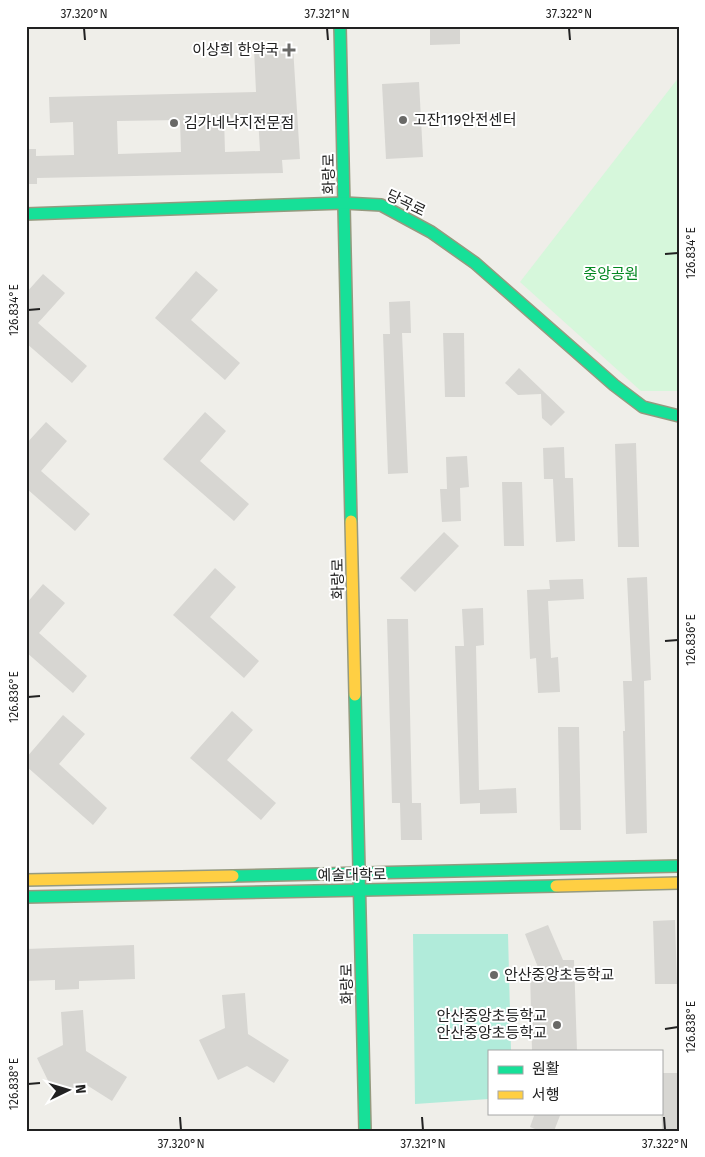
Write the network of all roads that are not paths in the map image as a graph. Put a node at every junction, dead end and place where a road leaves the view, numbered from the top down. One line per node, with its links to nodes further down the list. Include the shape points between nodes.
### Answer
1 (340, 26): 2 (street, 화랑로)
2 (344, 203): 3 (street, 당곡로); 4 (street, 당곡로, via 381,205 430,232 475,263 643,407); 6 (street, 화랑로)
3 (26, 214)
4 (679, 416)
5 (679, 866): 6 (street, 예술대학로)
6 (360, 872): 7 (street, 예술대학로); 9 (street, 화랑로)
7 (26, 880)
8 (679, 882): 9 (street, 예술대학로)
9 (360, 890): 10 (street, 예술대학로); 11 (street, 화랑로)
10 (26, 897)
11 (365, 1131)

